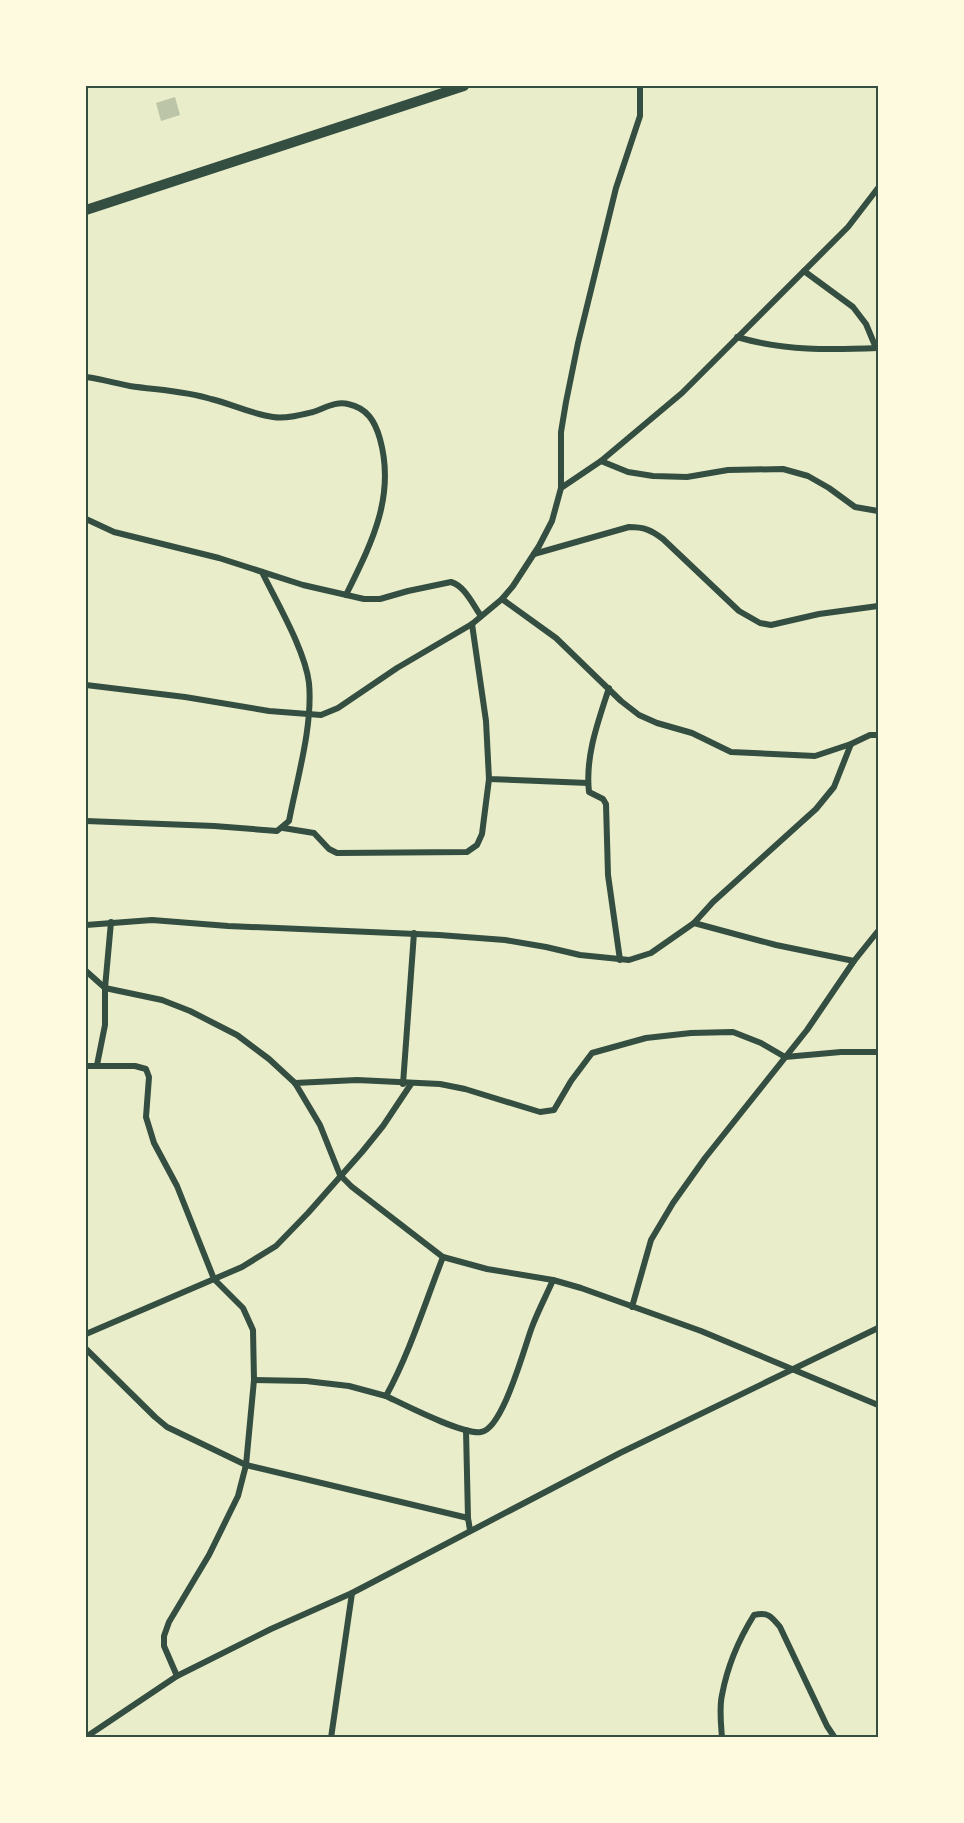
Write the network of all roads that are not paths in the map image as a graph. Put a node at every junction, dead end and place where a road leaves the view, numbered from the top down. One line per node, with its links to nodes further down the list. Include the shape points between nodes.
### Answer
1 (464, 86): 4 (main road)
2 (640, 86): 10 (street, via 640,116 614,198 566,402 561,432)
3 (879, 188): 5 (street)
4 (86, 210)
5 (804, 272): 6 (street); 7 (street, via 853,307)
6 (737, 337): 7 (street, via 805,350); 9 (street, via 682,393)
7 (877, 348)
8 (86, 376): 15 (street, via 211,398 275,417 345,403 372,417 383,451 386,484 379,518)
9 (601, 461): 10 (street); 11 (street, via 627,472 654,476 783,469 807,476 855,507)
10 (561, 488): 13 (street, via 552,521)
11 (879, 511)
12 (86, 519): 14 (street, via 114,532)
13 (534, 554): 16 (street); 17 (street, via 640,527 663,539 739,611 760,623 771,625)
14 (262, 572): 15 (street); 22 (street, via 301,653 309,682)
15 (346, 595): 18 (street, via 380,599 452,582 462,589)
16 (502, 599): 18 (street); 21 (street, via 556,638)
17 (879, 606)
18 (481, 616): 19 (street)
19 (472, 624): 22 (street, via 338,708 321,715); 25 (street, via 486,721)
20 (86, 685): 22 (street)
21 (609, 688): 24 (street, via 639,714 731,752 815,756); 26 (street, via 594,738)
22 (309, 714): 28 (street, via 289,821)
23 (879, 735): 24 (street)
24 (851, 744): 30 (street, via 834,787 816,809)
25 (489, 779): 26 (street); 28 (street, via 482,834 477,845 467,852 337,852 314,833)
26 (588, 783): 34 (street, via 589,792 606,804 608,875)
27 (86, 820): 28 (street, via 277,831)
28 (283, 828)
29 (111, 922): 31 (street); 33 (street, via 152,920); 37 (street)
30 (694, 923): 34 (street, via 651,953); 35 (street)
31 (86, 925)
32 (878, 931): 35 (street)
33 (414, 933): 34 (street, via 505,940); 44 (street)
34 (620, 960)
35 (854, 961): 39 (street)
36 (86, 971): 37 (street)
37 (105, 988): 40 (street, via 105,1025); 43 (street, via 162,1000 190,1011 237,1035)
38 (879, 1052): 39 (street)
39 (784, 1057): 45 (street, via 733,1032 646,1038 592,1053 554,1110 547,1112 465,1089); 50 (street, via 673,1203 651,1240)
40 (97, 1065): 41 (street); 48 (street, via 146,1069 149,1132 177,1186)
41 (86, 1066): 42 (street)
42 (86, 1072)
43 (295, 1083): 44 (street, via 357,1080); 46 (street, via 320,1125)
44 (403, 1084): 45 (street)
45 (411, 1084): 46 (street, via 382,1126)
46 (340, 1174): 47 (street); 48 (street, via 276,1246)
47 (443, 1257): 49 (street); 56 (street, via 407,1354)
48 (213, 1279): 52 (street); 55 (street, via 243,1308 253,1330)
49 (553, 1280): 50 (street); 58 (street, via 533,1324 513,1386 495,1422 489,1430 479,1433)
50 (632, 1307): 54 (street, via 723,1340)
51 (879, 1328): 54 (street)
52 (86, 1334)
53 (86, 1348): 59 (street, via 167,1427)
54 (792, 1371): 57 (street); 61 (street)
55 (254, 1380): 56 (street, via 350,1386); 59 (street)
56 (386, 1396): 58 (street)
57 (879, 1405)
58 (466, 1430): 60 (street)
59 (246, 1465): 60 (street); 63 (street, via 238,1496 164,1636 164,1646)
60 (468, 1518): 61 (street)
61 (470, 1530): 62 (street)
62 (352, 1593): 63 (street); 65 (street)
63 (177, 1676): 64 (street)
64 (86, 1737)
65 (331, 1737)
66 (722, 1737): 67 (street, via 721,1696 744,1631 754,1615 763,1613 770,1615 780,1628)
67 (835, 1737)

